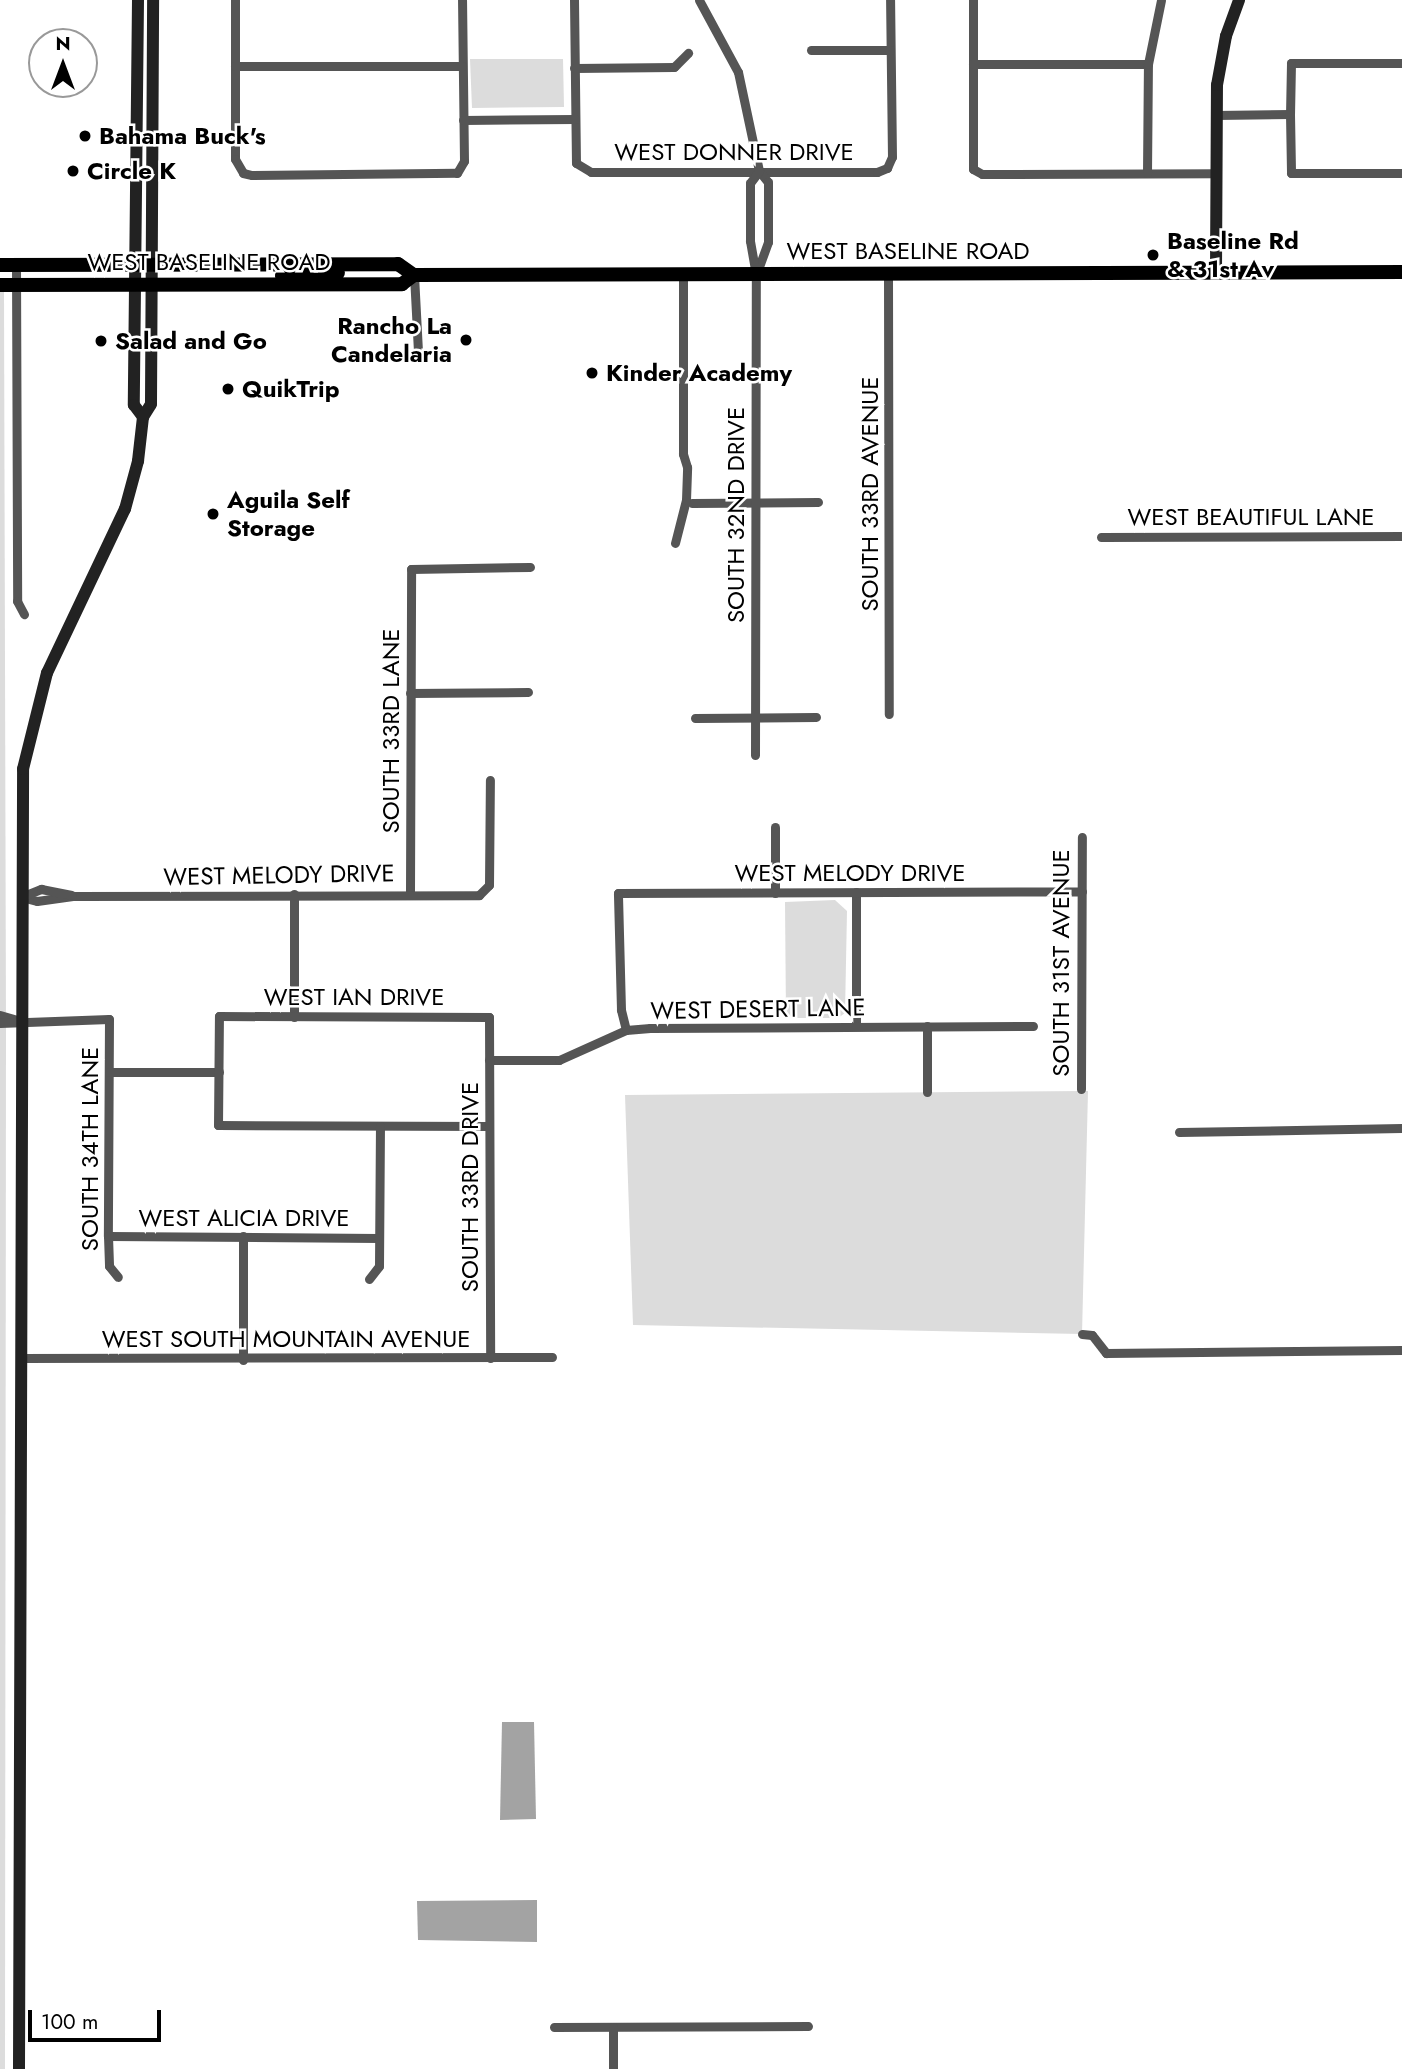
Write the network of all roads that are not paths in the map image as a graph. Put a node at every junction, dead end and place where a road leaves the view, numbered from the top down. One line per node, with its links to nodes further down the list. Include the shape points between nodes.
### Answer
1 (138, 0): 11 (main road)
2 (153, 0): 12 (main road)
3 (235, 0): 19 (street)
4 (462, 0): 20 (street)
5 (573, 0): 21 (street)
6 (699, 0): 26 (street, via 738,72)
7 (890, 0): 14 (street)
8 (973, 0): 17 (street)
9 (1161, 0): 18 (street)
10 (1239, 0): 23 (main road, via 1220,61)
11 (138, 40): 12 (main road); 32 (main road)
12 (153, 41): 32 (main road)
13 (811, 50): 14 (street)
14 (890, 50): 26 (street, WEST DONNER DRIVE, via 892,157 887,168)
15 (688, 53): 21 (street, via 674,67)
16 (1402, 63): 22 (street, via 1291,63)
17 (972, 64): 18 (street); 27 (street, via 973,169 982,174)
18 (1148, 64): 27 (street)
19 (235, 66): 20 (street); 25 (street, via 235,159 243,173 449,175 461,168)
20 (462, 66): 25 (street)
21 (575, 68): 24 (street)
22 (1290, 114): 23 (street); 29 (street, via 1291,173)
23 (1216, 115): 28 (main road)
24 (575, 119): 25 (street); 26 (street, WEST DONNER DRIVE, via 576,163 581,169)
25 (463, 120)
26 (759, 171): 30 (street, via 750,183); 31 (street, via 768,182)
27 (1147, 173): 28 (street)
28 (1216, 173): 36 (main road)
29 (1402, 173)
30 (750, 209): 31 (street); 41 (street)
31 (768, 209): 41 (street, via 768,242)
32 (144, 263): 33 (main road, WEST BASELINE ROAD); 35 (main road, WEST BASELINE ROAD); 45 (main road)
33 (366, 264): 39 (main road, WEST BASELINE ROAD, via 398,264); 42 (main road, via 342,272 282,276)
34 (0, 265): 35 (main road)
35 (16, 265): 44 (street)
36 (1216, 272): 37 (main road, WEST BASELINE ROAD); 38 (main road, WEST BASELINE ROAD)
37 (1402, 272)
38 (888, 274): 41 (main road, WEST BASELINE ROAD); 57 (street, SOUTH 33RD AVENUE)
39 (414, 275): 40 (main road, WEST BASELINE ROAD); 42 (main road, WEST BASELINE ROAD, via 402,284); 46 (street)
40 (682, 275): 41 (main road, WEST BASELINE ROAD); 52 (street, via 683,454 687,467 686,500)
41 (756, 275): 49 (street, SOUTH 32ND DRIVE)
42 (274, 284): 45 (main road, WEST BASELINE ROAD)
43 (0, 285): 44 (main road, WEST BASELINE ROAD)
44 (16, 285): 45 (main road, WEST BASELINE ROAD); 54 (street, via 17,601)
45 (144, 285): 70 (main road, via 134,405 142,417 138,461 125,509 36,704 23,769)
46 (418, 351)
47 (818, 502): 49 (street)
48 (692, 503): 49 (street)
49 (756, 503): 59 (street, SOUTH 32ND DRIVE)
50 (1402, 536): 51 (street, WEST BEAUTIFUL LANE)
51 (1101, 537)
52 (675, 543)
53 (530, 567): 56 (street, SOUTH 33RD LANE, via 411,569)
54 (24, 614)
55 (528, 692): 56 (street)
56 (410, 693): 67 (street, SOUTH 33RD LANE)
57 (889, 713)
58 (816, 716): 59 (street)
59 (755, 717): 60 (street); 61 (street, SOUTH 32ND DRIVE)
60 (695, 718)
61 (755, 755)
62 (490, 780): 67 (street, WEST MELODY DRIVE, via 489,885 484,892)
63 (775, 827): 68 (street)
64 (1083, 837): 65 (street, SOUTH 31ST AVENUE)
65 (1082, 891): 66 (street, WEST MELODY DRIVE); 83 (street, SOUTH 31ST AVENUE)
66 (856, 892): 68 (street, WEST MELODY DRIVE); 76 (street)
67 (410, 893): 69 (street, WEST MELODY DRIVE)
68 (775, 893): 79 (street, WEST MELODY DRIVE, via 618,894 621,1010)
69 (294, 894): 70 (street, WEST MELODY DRIVE, via 73,896 41,889); 72 (street)
70 (21, 897): 74 (main road)
71 (0, 1015): 74 (street)
72 (294, 1017): 73 (street, WEST IAN DRIVE); 82 (street, WEST IAN DRIVE, via 219,1016)
73 (489, 1017): 80 (street, SOUTH 33RD DRIVE)
74 (20, 1020): 75 (street); 81 (street, SOUTH 34TH LANE, via 109,1019); 97 (main road)
75 (0, 1023)
76 (856, 1026): 77 (street, WEST DESERT LANE); 79 (street, WEST DESERT LANE)
77 (927, 1026): 78 (street, WEST DESERT LANE); 84 (street)
78 (1033, 1026)
79 (626, 1030): 80 (street, WEST DESERT LANE, via 559,1060)
80 (489, 1060): 86 (street, SOUTH 33RD DRIVE)
81 (110, 1072): 82 (street); 89 (street, SOUTH 34TH LANE)
82 (219, 1072): 85 (street, via 218,1125)
83 (1081, 1089)
84 (927, 1092)
85 (380, 1126): 86 (street); 91 (street)
86 (489, 1126): 98 (street, SOUTH 33RD DRIVE)
87 (1402, 1128): 88 (street)
88 (1179, 1132)
89 (108, 1236): 90 (street, WEST ALICIA DRIVE); 92 (street, SOUTH 34TH LANE, via 109,1266)
90 (243, 1237): 91 (street, WEST ALICIA DRIVE); 99 (street)
91 (379, 1237): 93 (street, via 379,1266)
92 (118, 1277)
93 (369, 1279)
94 (1082, 1334): 95 (street, via 1092,1335 1106,1353)
95 (1402, 1350)
96 (552, 1357): 98 (street, WEST SOUTH MOUNTAIN AVENUE)
97 (21, 1358): 99 (street, WEST SOUTH MOUNTAIN AVENUE); 103 (main road)
98 (490, 1358): 99 (street, WEST SOUTH MOUNTAIN AVENUE)
99 (243, 1360)
100 (808, 2026): 102 (street)
101 (554, 2027): 102 (street)
102 (613, 2027): 104 (street)
103 (19, 2069)
104 (613, 2069)

